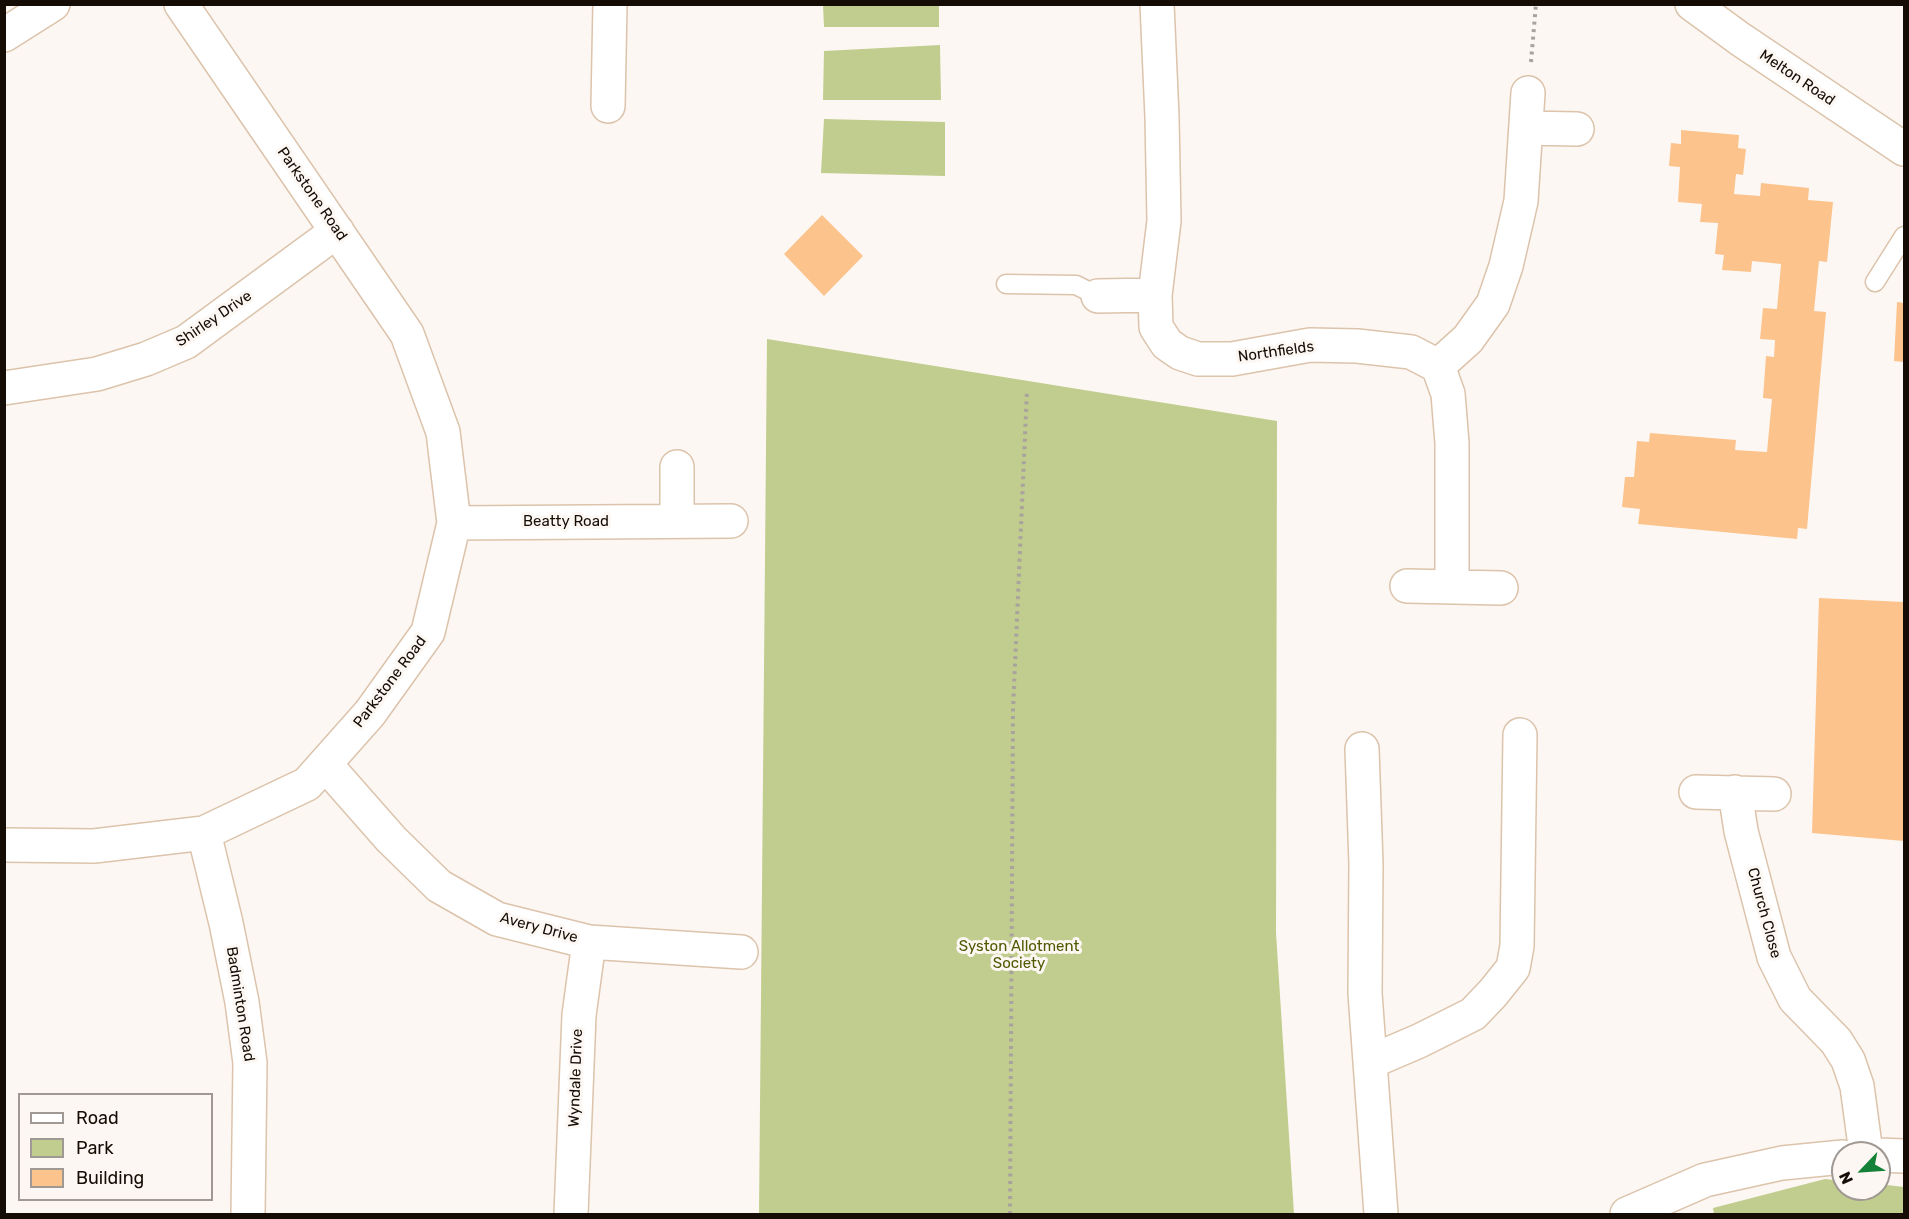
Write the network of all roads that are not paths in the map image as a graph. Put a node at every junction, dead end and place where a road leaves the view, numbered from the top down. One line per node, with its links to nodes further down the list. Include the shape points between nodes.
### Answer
1 (53, 4): 6 (street)
2 (181, 4): 12 (street, Parkstone Road)
3 (610, 4): 8 (street)
4 (1157, 4): 16 (street, Northfields, via 1164,221)
5 (1694, 5): 11 (street, Melton Road)
6 (4, 35)
7 (1528, 93): 9 (street)
8 (608, 106)
9 (1526, 128): 10 (street); 18 (street, via 1521,201 1493,304 1468,339)
10 (1577, 129)
11 (1905, 149)
12 (337, 231): 19 (street, Shirley Drive, via 186,342 97,374); 23 (street, Parkstone Road, via 407,334 443,432)
13 (1905, 236): 14 (lane)
14 (1875, 282)
15 (1006, 284): 17 (lane, via 1076,285)
16 (1155, 295): 17 (street); 18 (street, Northfields, via 1156,327 1167,344 1198,359 1232,359 1310,345 1357,346 1411,352)
17 (1098, 296)
18 (1438, 366): 25 (street, via 1448,394 1452,443)
19 (4, 388)
20 (676, 467): 21 (street)
21 (677, 521): 22 (street, Beatty Road); 23 (street, Beatty Road)
22 (731, 521)
23 (454, 523): 29 (street, Parkstone Road, via 428,632 370,713)
24 (1407, 586): 25 (street)
25 (1452, 587): 26 (street)
26 (1501, 588)
27 (1520, 735): 37 (street, via 1517,946 1513,968 1473,1014)
28 (1362, 749): 37 (street, via 1365,993)
29 (325, 764): 33 (street, Parkstone Road, via 307,784); 35 (street, Avery Drive, via 439,886 497,919)
30 (1696, 792): 31 (street)
31 (1735, 792): 32 (street); 38 (street, Church Close, via 1741,831 1774,957 1795,999 1836,1041 1848,1060 1857,1086)
32 (1774, 794)
33 (204, 833): 34 (street, Parkstone Road, via 94,846); 40 (street, Badminton Road, via 226,922 250,1063)
34 (4, 845)
35 (589, 942): 36 (street, Avery Drive); 41 (street, Wyndale Drive, via 579,1015)
36 (741, 952)
37 (1370, 1062): 42 (street)
38 (1864, 1141)
39 (1831, 1158): 43 (street, via 1782,1163 1705,1179)
40 (248, 1215)
41 (571, 1215)
42 (1382, 1215)
43 (1627, 1215)

